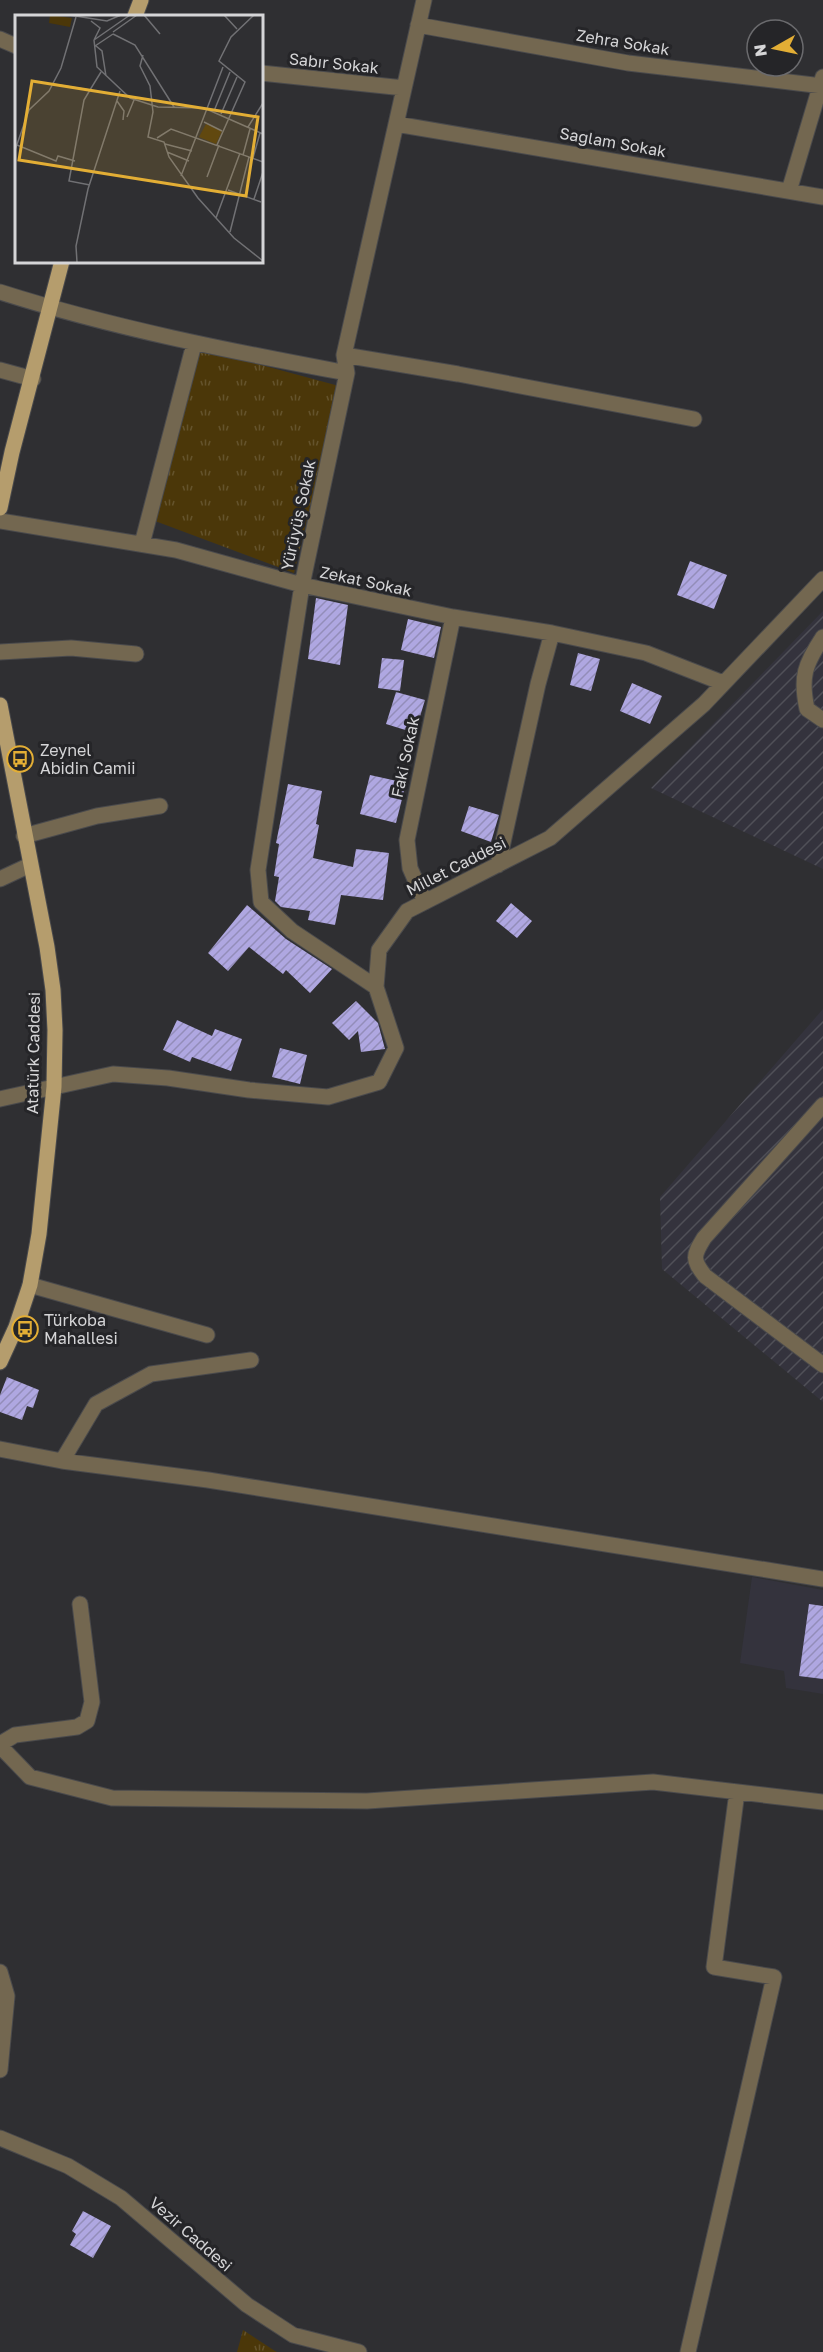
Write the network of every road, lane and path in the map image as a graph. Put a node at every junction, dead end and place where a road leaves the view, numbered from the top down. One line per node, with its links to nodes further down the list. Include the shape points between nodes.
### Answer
1 (141, 0): 3 (main road)
2 (424, 0): 4 (street, Yürüyüş Sokak)
3 (135, 15)
4 (418, 25): 8 (street, Zehra Sokak, via 628,63); 9 (street, Yürüyüş Sokak)
5 (0, 39): 6 (street)
6 (15, 46)
7 (262, 73): 9 (street, Sabır Sokak)
8 (822, 83): 11 (street)
9 (404, 88): 10 (street, Yürüyüş Sokak)
10 (396, 124): 11 (street, Sağlam Sokak); 17 (street, Yürüyüş Sokak)
11 (789, 191): 12 (street, Sağlam Sokak)
12 (823, 197)
13 (62, 262): 15 (main road)
14 (0, 292): 15 (street)
15 (49, 308): 16 (street); 20 (main road)
16 (194, 344): 19 (street); 25 (street)
17 (344, 355): 19 (street, Yürüyüş Sokak); 21 (street)
18 (0, 370): 20 (street)
19 (347, 373): 27 (street, Yürüyüş Sokak)
20 (33, 379): 22 (main road)
21 (694, 419)
22 (6, 450): 23 (main road)
23 (0, 508)
24 (0, 521): 25 (street, Zekat Sokak)
25 (142, 544): 27 (street, Zekat Sokak)
26 (823, 579): 33 (street, Millet Caddesi)
27 (302, 585): 28 (street, Zekat Sokak); 42 (street, Yürüyüş Sokak, via 258,870 261,902 292,931)
28 (453, 617): 29 (street, Zekat Sokak); 41 (street, Faki Sokak, via 407,840 410,868)
29 (552, 633): 33 (street, Zekat Sokak, via 646,653); 39 (street)
30 (823, 638): 35 (street, via 809,658 802,687 807,709)
31 (0, 652): 32 (street, via 71,648)
32 (136, 654)
33 (723, 683): 39 (street, Millet Caddesi, via 550,838)
34 (0, 705): 37 (main road, Atatürk Caddesi)
35 (823, 720)
36 (160, 806): 37 (street, via 97,816)
37 (24, 836): 38 (main road, Atatürk Caddesi)
38 (30, 865): 40 (street); 43 (main road, Atatürk Caddesi, via 53,990)
39 (498, 865): 41 (street, Millet Caddesi)
40 (0, 879)
41 (425, 902): 42 (street, Millet Caddesi, via 407,911 379,950)
42 (376, 987): 43 (street, Millet Caddesi, via 396,1048 379,1082 328,1097 113,1074)
43 (54, 1087): 44 (street, Millet Caddesi); 46 (main road, Atatürk Caddesi)
44 (0, 1099)
45 (823, 1105): 50 (street, via 695,1252 696,1264 705,1276)
46 (30, 1285): 47 (street); 49 (main road, Atatürk Caddesi)
47 (207, 1335)
48 (251, 1360): 52 (street, via 151,1374 96,1404)
49 (0, 1362)
50 (823, 1365)
51 (0, 1449): 52 (street)
52 (62, 1461): 53 (street, via 208,1480)
53 (823, 1579)
54 (80, 1604): 55 (street, via 92,1702 87,1721 77,1727 15,1735)
55 (0, 1745): 56 (street, via 30,1777 112,1798 367,1801 653,1782)
56 (736, 1792): 57 (street); 62 (street, via 714,1967 774,1977)
57 (823, 1802)
58 (0, 1972): 59 (street, via 7,1996)
59 (0, 2070)
60 (0, 2138): 61 (street, Vezir Caddesi, via 68,2166 121,2198 247,2305 293,2335)
61 (359, 2352)
62 (688, 2352)

